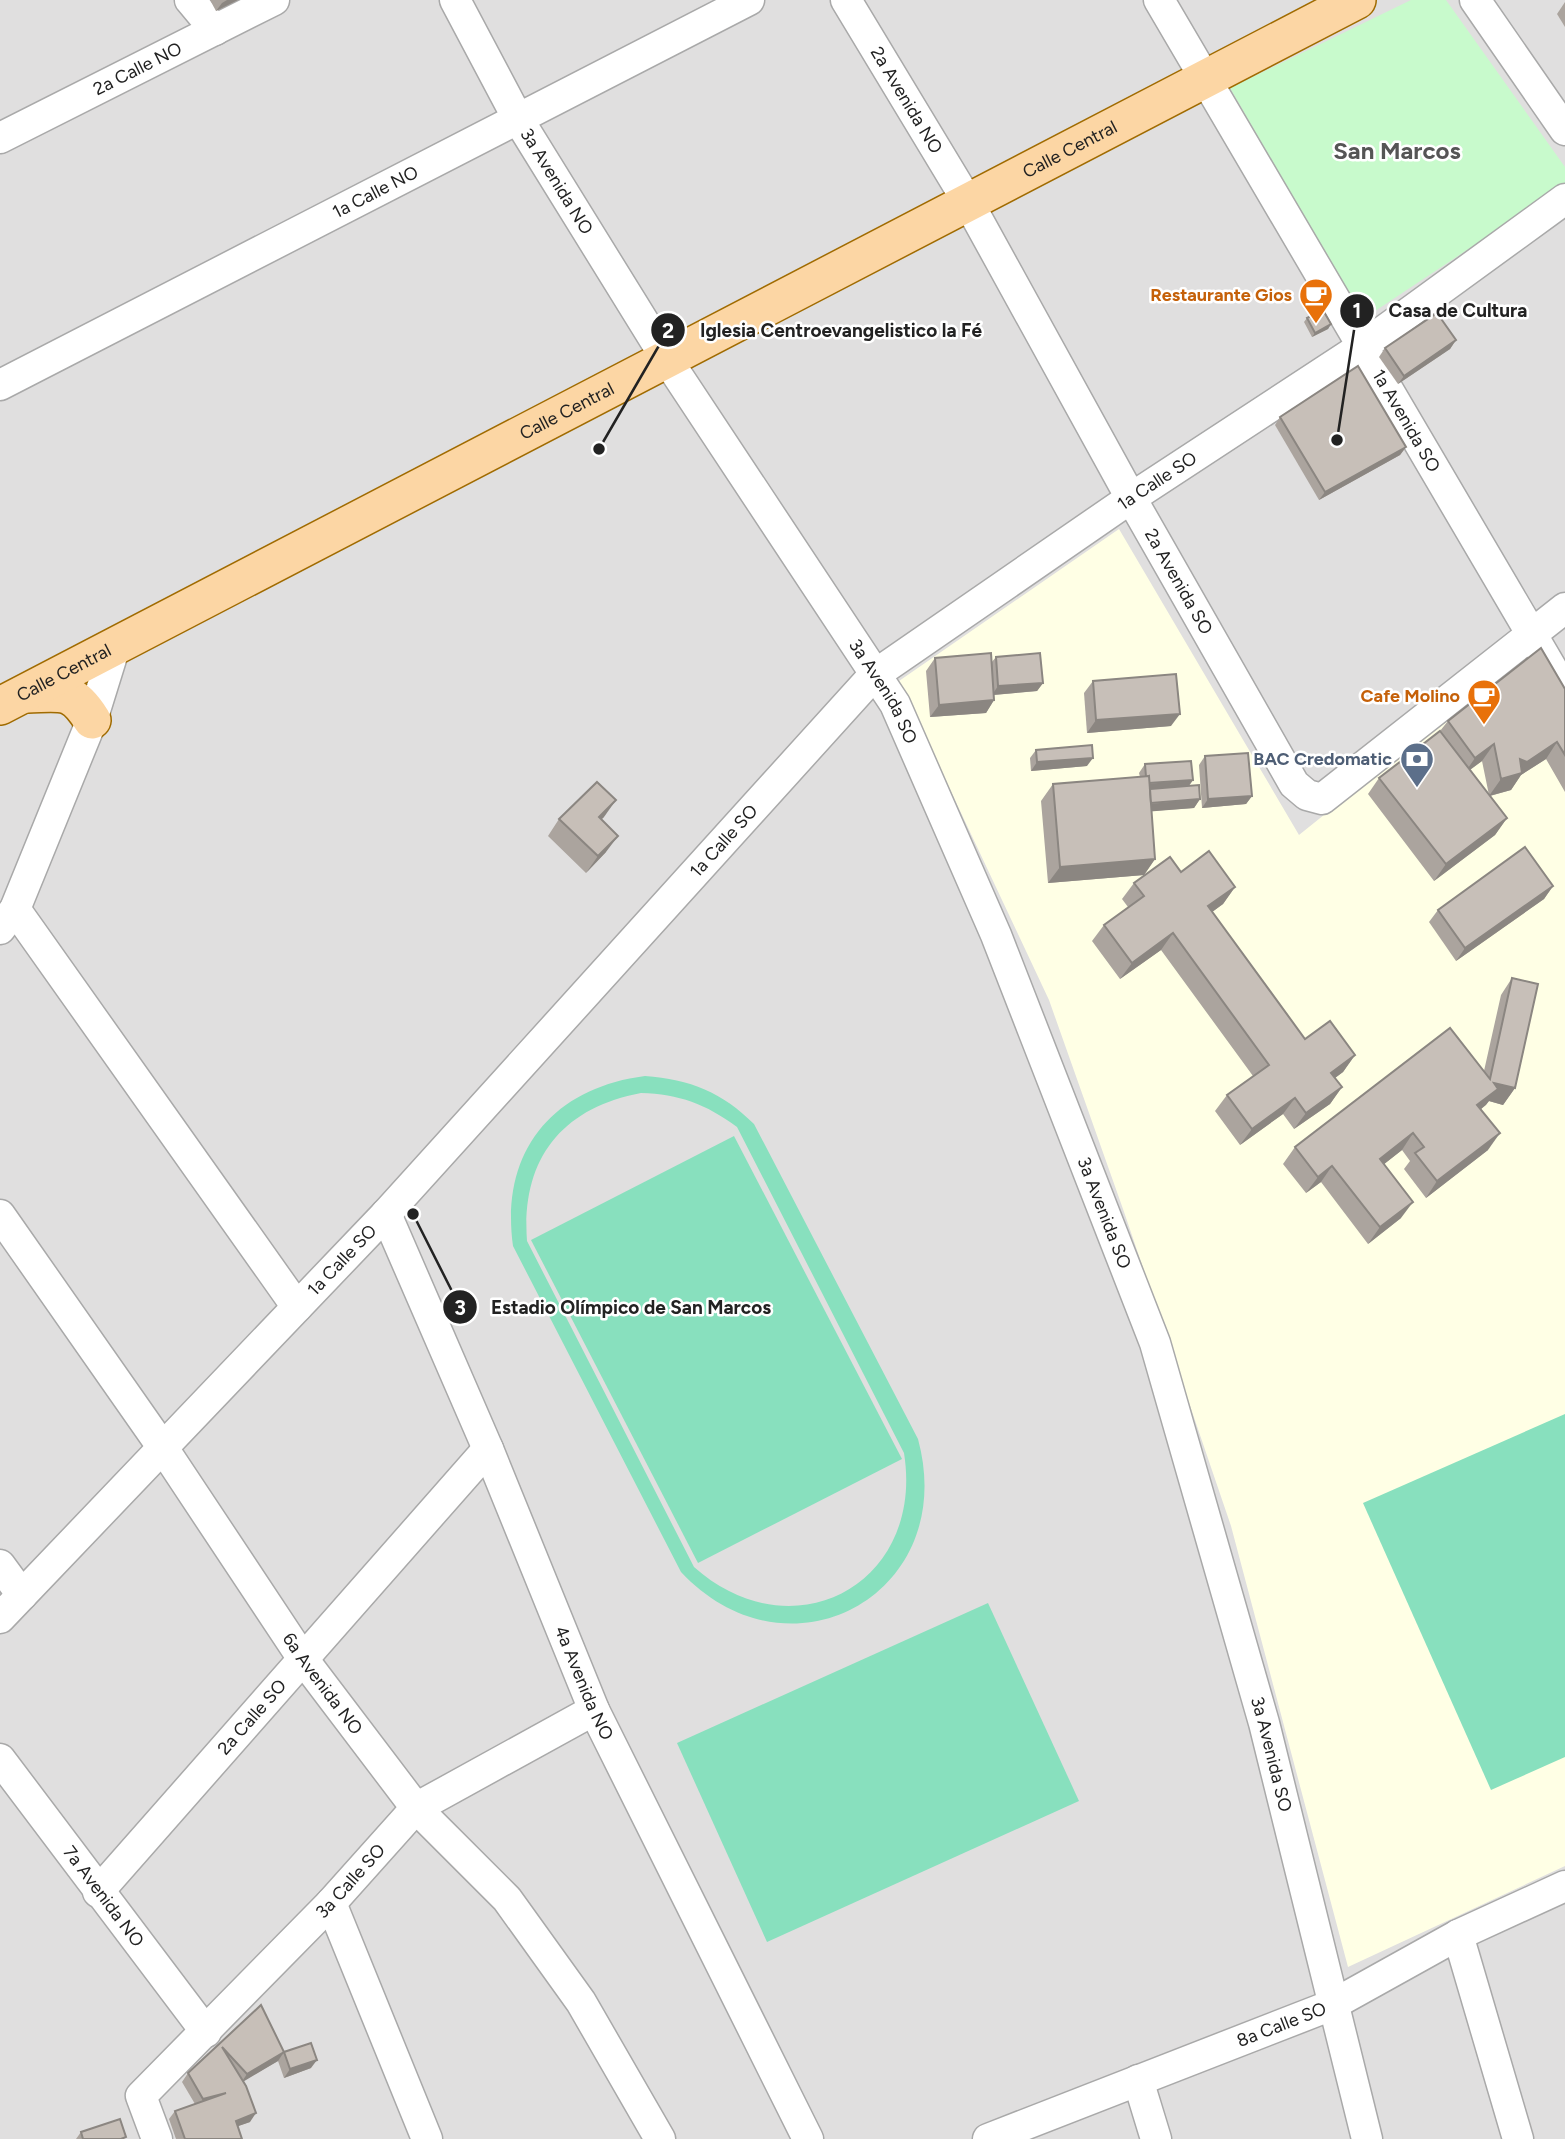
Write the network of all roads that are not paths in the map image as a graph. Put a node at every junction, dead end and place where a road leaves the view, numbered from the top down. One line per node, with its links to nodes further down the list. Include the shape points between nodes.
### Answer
1 (190, 0): 9 (street)
2 (274, 0): 9 (street, 2a Calle NO)
3 (455, 0): 11 (street, 3a Avenida NO)
4 (749, 0): 11 (street, 1a Calle NO)
5 (846, 0): 15 (street, 2a Avenida NO)
6 (1159, 0): 10 (street, 1a Avenida SO)
7 (1357, 0): 10 (main road, Calle Central)
8 (1475, 0): 12 (street)
9 (215, 30): 13 (street, 2a Calle NO)
10 (1206, 79): 15 (main road, Calle Central); 16 (street, 1a Avenida SO)
11 (518, 119): 17 (street, 3a Avenida NO); 18 (street, 1a Calle NO)
12 (1565, 130)
13 (0, 136)
14 (1565, 199): 16 (street, 1a Calle SO)
15 (968, 202): 17 (main road, Calle Central); 19 (street, 2a Avenida SO)
16 (1363, 346): 19 (street, 1a Calle SO); 21 (street, 1a Avenida SO)
17 (666, 358): 22 (main road, Calle Central); 23 (street, 3a Avenida SO)
18 (0, 385)
19 (1131, 498): 21 (street, 2a Avenida SO, via 1294,784 1307,795 1322,800); 23 (street, 1a Calle SO)
20 (1565, 608): 21 (street)
21 (1532, 634): 24 (street, 1a Avenida SO)
22 (115, 646): 25 (main road, Calle Central); 26 (street)
23 (873, 676): 28 (street, 1a Calle SO); 44 (street, 3a Avenida SO, via 895,704 996,935 1155,1343 1265,1723)
24 (1565, 691)
25 (14, 700): 26 (main road, via 60,693 79,699)
26 (92, 720): 27 (street)
27 (7, 919): 30 (street)
28 (386, 1214): 30 (street, 1a Calle SO); 32 (street, 4a Avenida NO)
29 (0, 1215): 31 (street, 6a Avenida NO)
30 (298, 1307): 31 (street, 1a Calle SO)
31 (163, 1448): 34 (street, 1a Calle SO); 36 (street, 6a Avenida NO)
32 (488, 1449): 36 (street, 2a Calle SO); 37 (street, 4a Avenida NO)
33 (0, 1565): 34 (street)
34 (22, 1595): 35 (street, 1a Calle SO)
35 (0, 1618)
36 (303, 1659): 39 (street, 6a Avenida NO); 41 (street, 2a Calle SO)
37 (594, 1710): 39 (street, 3a Calle SO); 50 (street, 4a Avenida NO)
38 (0, 1759): 41 (street, 7a Avenida NO)
39 (416, 1808): 42 (street, 3a Calle SO); 49 (street, 6a Avenida NO, via 507,1899 581,2002)
40 (1565, 1886): 43 (street, 8a Calle SO)
41 (98, 1892): 45 (street, 7a Avenida NO)
42 (331, 1903): 45 (street, 3a Calle SO); 48 (street)
43 (1458, 1935): 44 (street, 8a Calle SO); 54 (street)
44 (1332, 2005): 46 (street, 8a Calle SO); 53 (street, 3a Avenida SO)
45 (206, 2032): 47 (street, 3a Calle SO, via 141,2096)
46 (1138, 2080): 51 (street, 8a Calle SO); 52 (street)
47 (157, 2139)
48 (427, 2139)
49 (660, 2139)
50 (808, 2139)
51 (988, 2139)
52 (1156, 2139)
53 (1367, 2139)
54 (1517, 2139)

